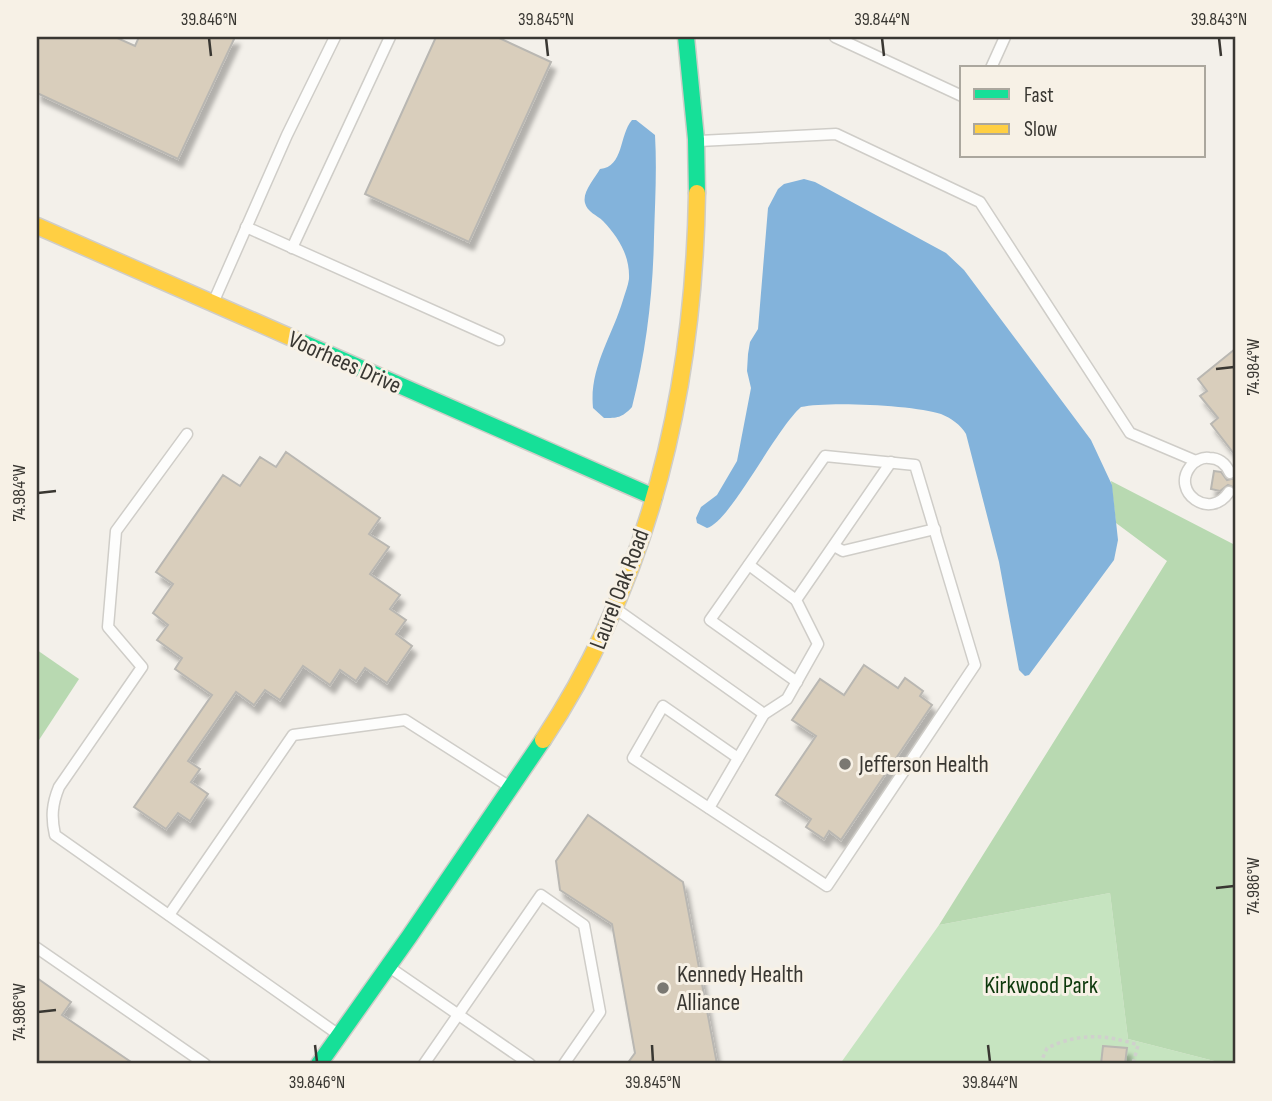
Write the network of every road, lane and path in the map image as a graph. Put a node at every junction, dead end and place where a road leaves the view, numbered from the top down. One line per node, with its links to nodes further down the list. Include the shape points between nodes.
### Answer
1 (335, 37): 10 (lane)
2 (390, 37): 11 (lane)
3 (685, 37): 8 (street, Laurel Oak Road)
4 (835, 37): 7 (lane)
5 (1005, 37): 6 (lane)
6 (992, 66)
7 (960, 95)
8 (695, 141): 15 (lane, via 836,134 980,202 1130,433); 19 (street, Laurel Oak Road, via 693,290 682,375)
9 (37, 226): 12 (street, Voorhees Drive)
10 (246, 227): 11 (lane); 12 (lane)
11 (292, 248): 13 (lane)
12 (212, 303): 19 (street, Voorhees Drive)
13 (499, 340)
14 (187, 434): 30 (lane, via 116,531 108,627 142,667 59,787 51,819 55,835)
15 (1196, 461): 17 (lane, via 1218,459); 18 (lane, via 1185,480 1194,500 1204,505 1216,503)
16 (891, 462): 20 (lane, via 915,465); 21 (lane); 22 (lane, via 825,456)
17 (1230, 473)
18 (1229, 492)
19 (654, 497): 24 (street, Laurel Oak Road)
20 (935, 529): 21 (lane, via 843,551); 29 (lane, via 975,665 827,886)
21 (834, 546): 23 (lane)
22 (749, 565): 23 (lane); 25 (lane, via 710,620)
23 (796, 600): 25 (lane, via 818,644)
24 (616, 609): 26 (lane); 28 (street, Laurel Oak Road, via 570,700)
25 (797, 682): 26 (lane, via 787,699)
26 (764, 714): 27 (lane)
27 (738, 758): 29 (lane); 29 (lane, via 663,706 633,758)
28 (511, 788): 30 (lane, via 405,720 293,735); 32 (street, Laurel Oak Road)
29 (709, 808)
30 (169, 915): 34 (lane)
31 (37, 948): 35 (lane)
32 (389, 967): 33 (lane); 34 (street, Laurel Oak Road)
33 (458, 1015): 37 (lane); 38 (lane); 39 (lane, via 541,895 584,925 600,1012)
34 (340, 1035): 36 (street, Laurel Oak Road)
35 (205, 1064)
36 (319, 1064)
37 (424, 1064)
38 (530, 1064)
39 (564, 1064)
40 (1040, 1064): 41 (path, via 1047,1048 1067,1038 1099,1036 1138,1045)
41 (1133, 1064)

